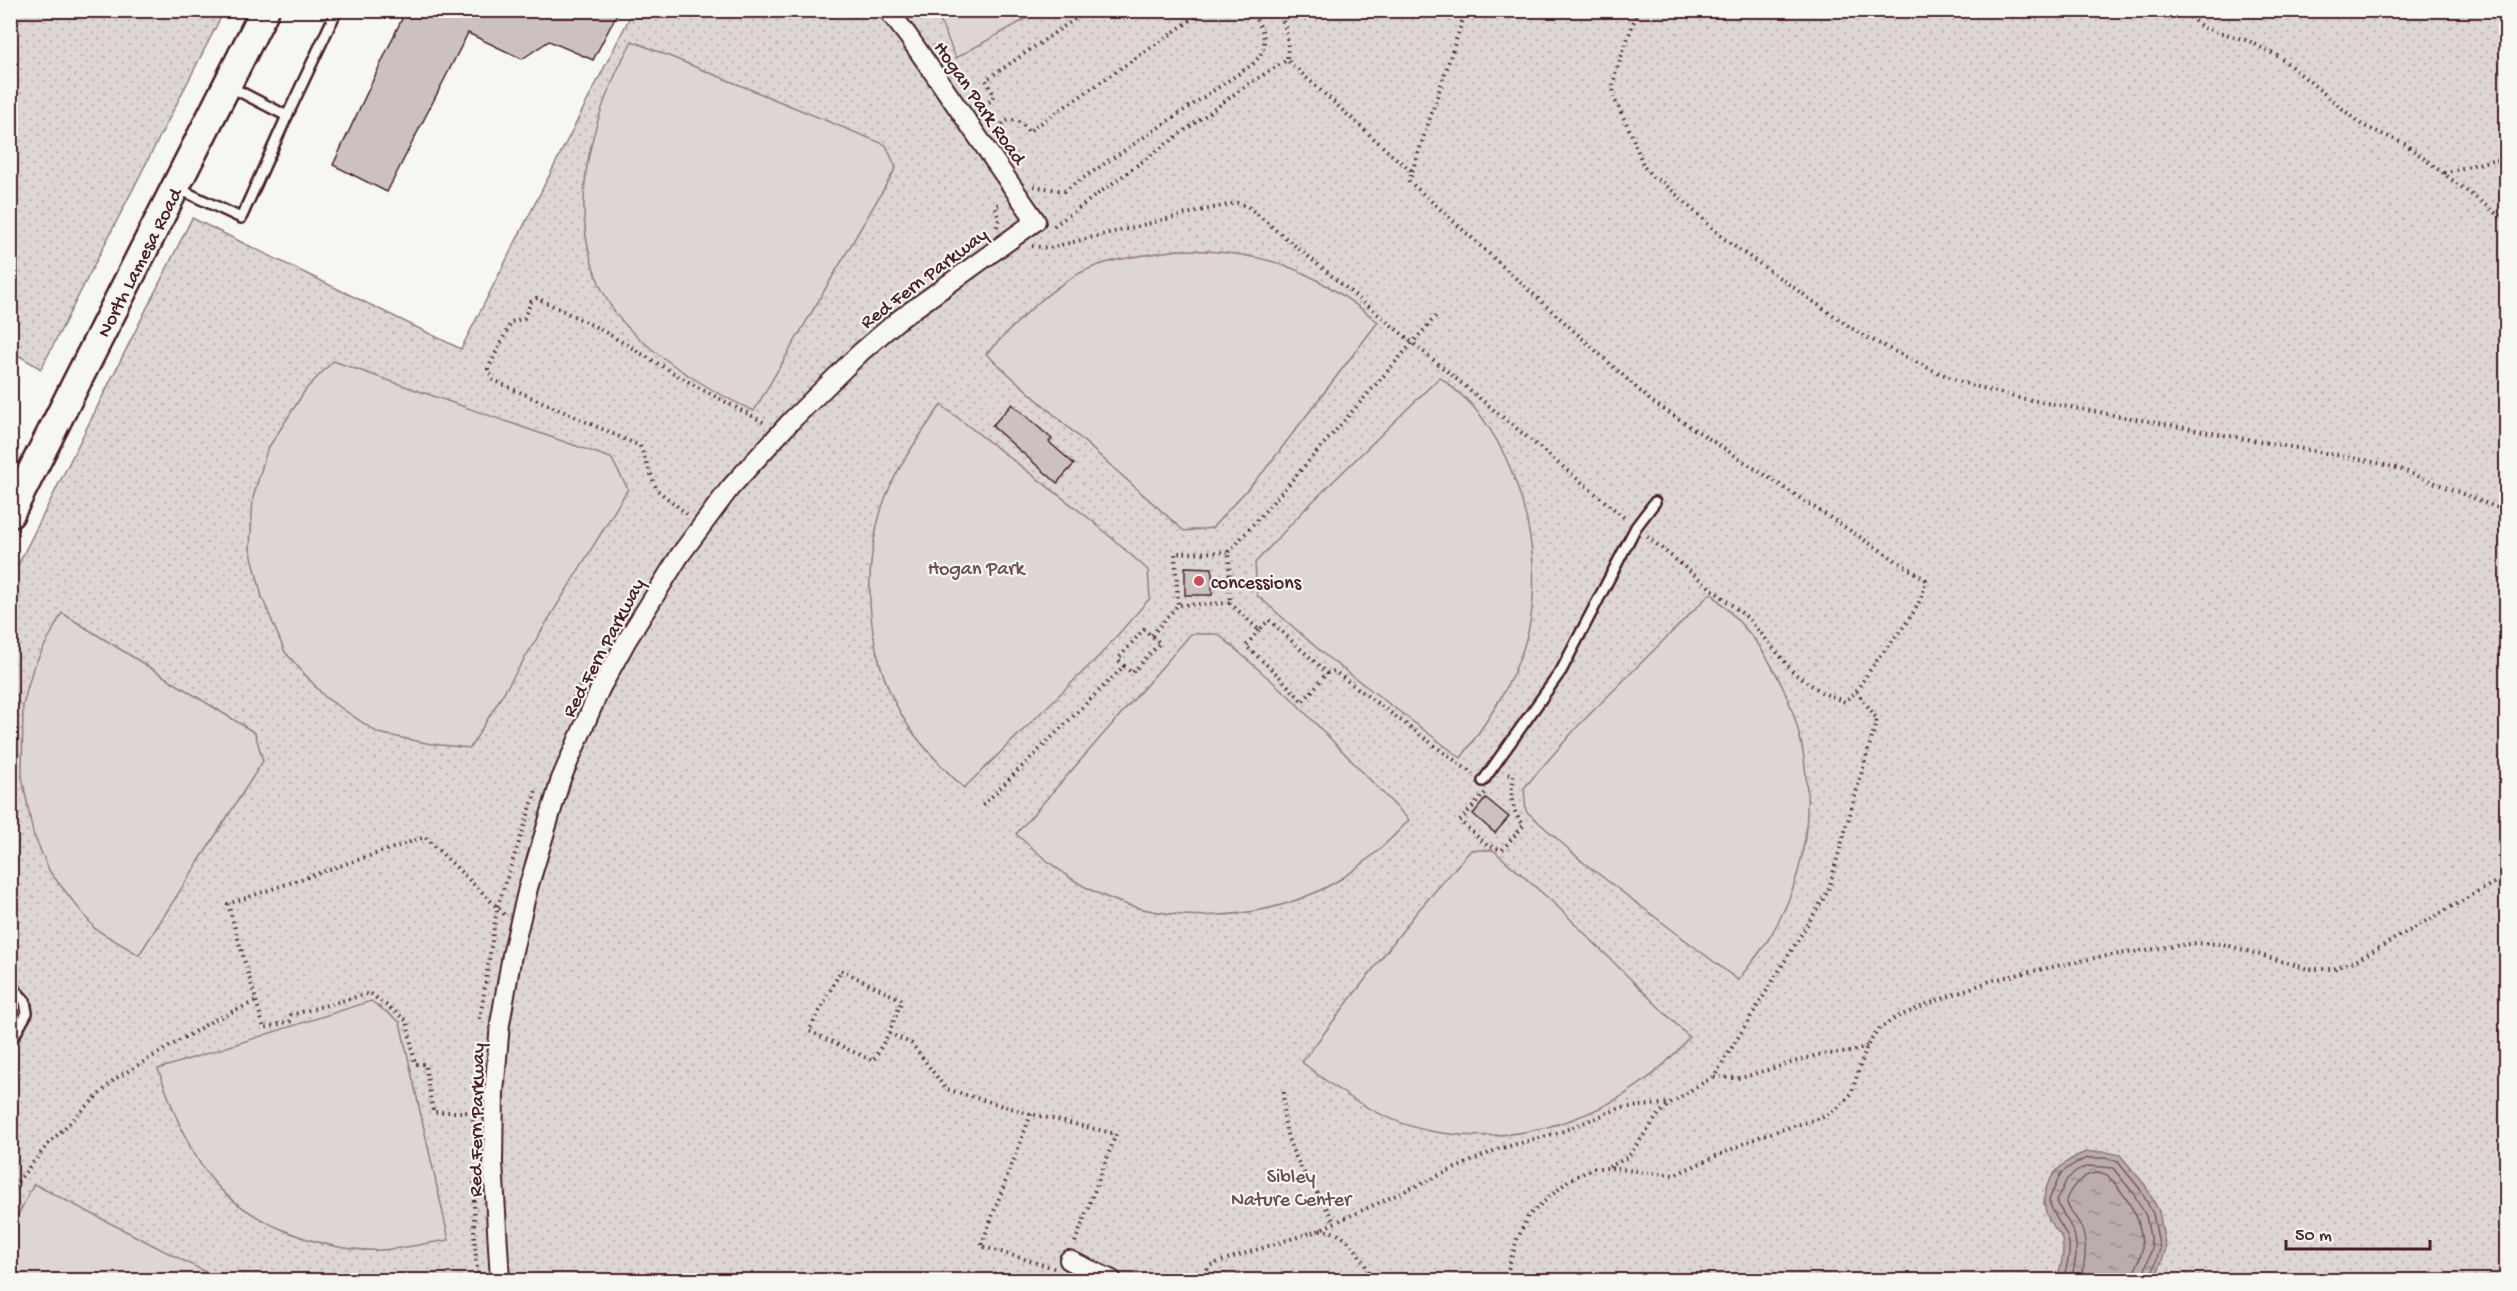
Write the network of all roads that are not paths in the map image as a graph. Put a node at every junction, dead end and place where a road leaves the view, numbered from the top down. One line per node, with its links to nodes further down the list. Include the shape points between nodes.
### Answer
1 (265, 10): 4 (main road, North Lamesa Road)
2 (337, 10): 5 (lane)
3 (888, 10): 7 (street, Hogan Park Road)
4 (227, 85): 5 (lane); 6 (main road, North Lamesa Road)
5 (287, 116): 6 (lane, via 241,218)
6 (176, 188): 9 (main road, North Lamesa Road)
7 (1040, 230): 14 (street, Red Fern Parkway, via 897,321 780,433 730,488 680,555 600,689 561,779 528,888 500,1024 493,1181)
8 (1655, 502): 10 (lane, via 1636,527 1561,671)
9 (10, 514)
10 (1486, 784)
11 (10, 984): 12 (lane, via 25,1001 27,1013)
12 (10, 1043)
13 (1065, 1260): 15 (street)
14 (500, 1281)
15 (1112, 1281)

